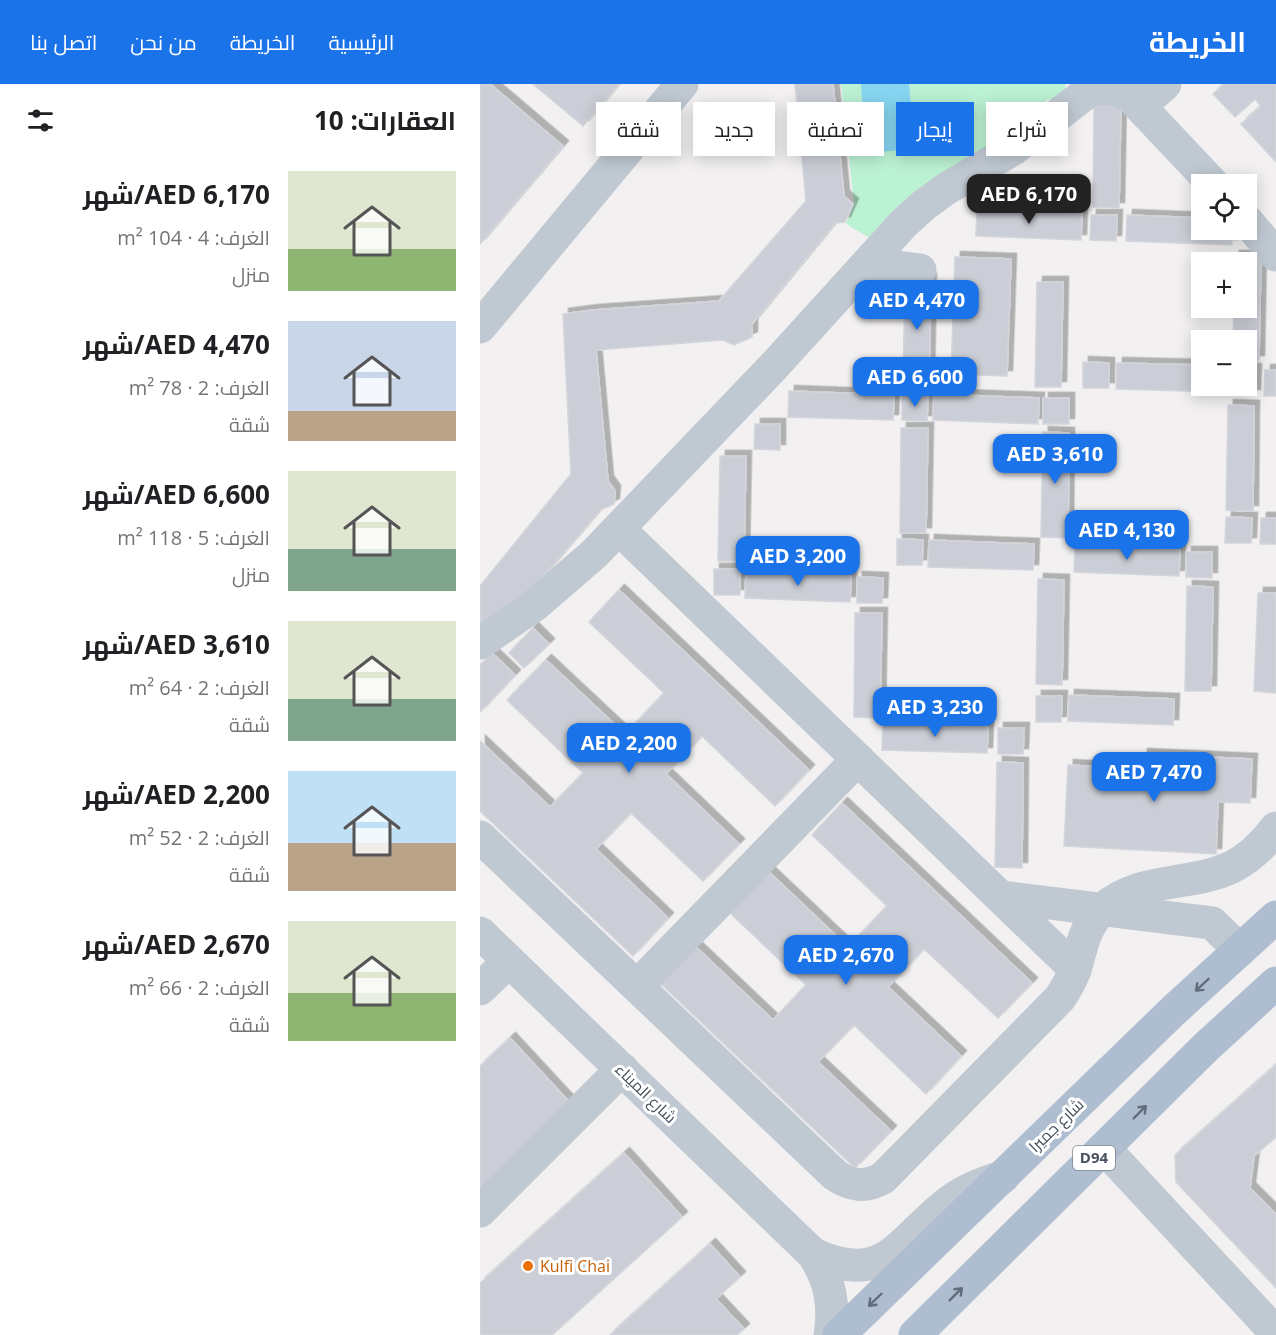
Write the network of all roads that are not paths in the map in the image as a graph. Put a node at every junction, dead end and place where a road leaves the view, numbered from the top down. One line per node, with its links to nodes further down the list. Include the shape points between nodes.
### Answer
1 (682, 84): 9 (street)
2 (1165, 84): 3 (street)
3 (1141, 105): 4 (street); 7 (street, via 1116,89 1089,91 1015,148 924,205)
4 (1204, 174)
5 (1257, 233): 6 (street)
6 (1276, 255)
7 (868, 263): 8 (street); 10 (street)
8 (920, 270)
9 (483, 318)
10 (619, 530): 11 (street, via 558,586); 12 (street)
11 (480, 643)
12 (858, 759): 16 (street); 24 (street)
13 (1276, 828): 15 (street, via 1256,850)
14 (480, 837): 24 (street)
15 (1232, 867): 17 (street, via 1214,874 1149,885 1116,899); 19 (street, via 1214,893)
16 (1001, 897): 17 (street); 22 (street)
17 (1102, 910): 19 (street); 22 (street, via 1083,937)
18 (1276, 917): 21 (main road, شارع جميرا)
19 (1212, 924): 21 (street)
20 (490, 950): 25 (street); 26 (street, شارع الميناء)
21 (1240, 950): 28 (main road, شارع جميرا, one-way to 28)
22 (1075, 969): 24 (street, via 1069,984 1048,1011 883,1178 864,1185 843,1181 835,1175)
23 (1276, 983): 27 (main road, D94, one-way to 23)
24 (637, 986)
25 (480, 989)
26 (622, 1070): 29 (street); 30 (street, شارع الميناء)
27 (1104, 1148): 31 (street); 34 (main road, D94, one-way to 27)
28 (1003, 1177): 30 (street, via 956,1197 898,1250 879,1261 845,1264); 33 (main road, شارع جميرا, one-way to 33)
29 (480, 1211)
30 (813, 1254): 32 (street, via 830,1289)
31 (1276, 1333)
32 (830, 1335)
33 (839, 1335)
34 (915, 1335)

